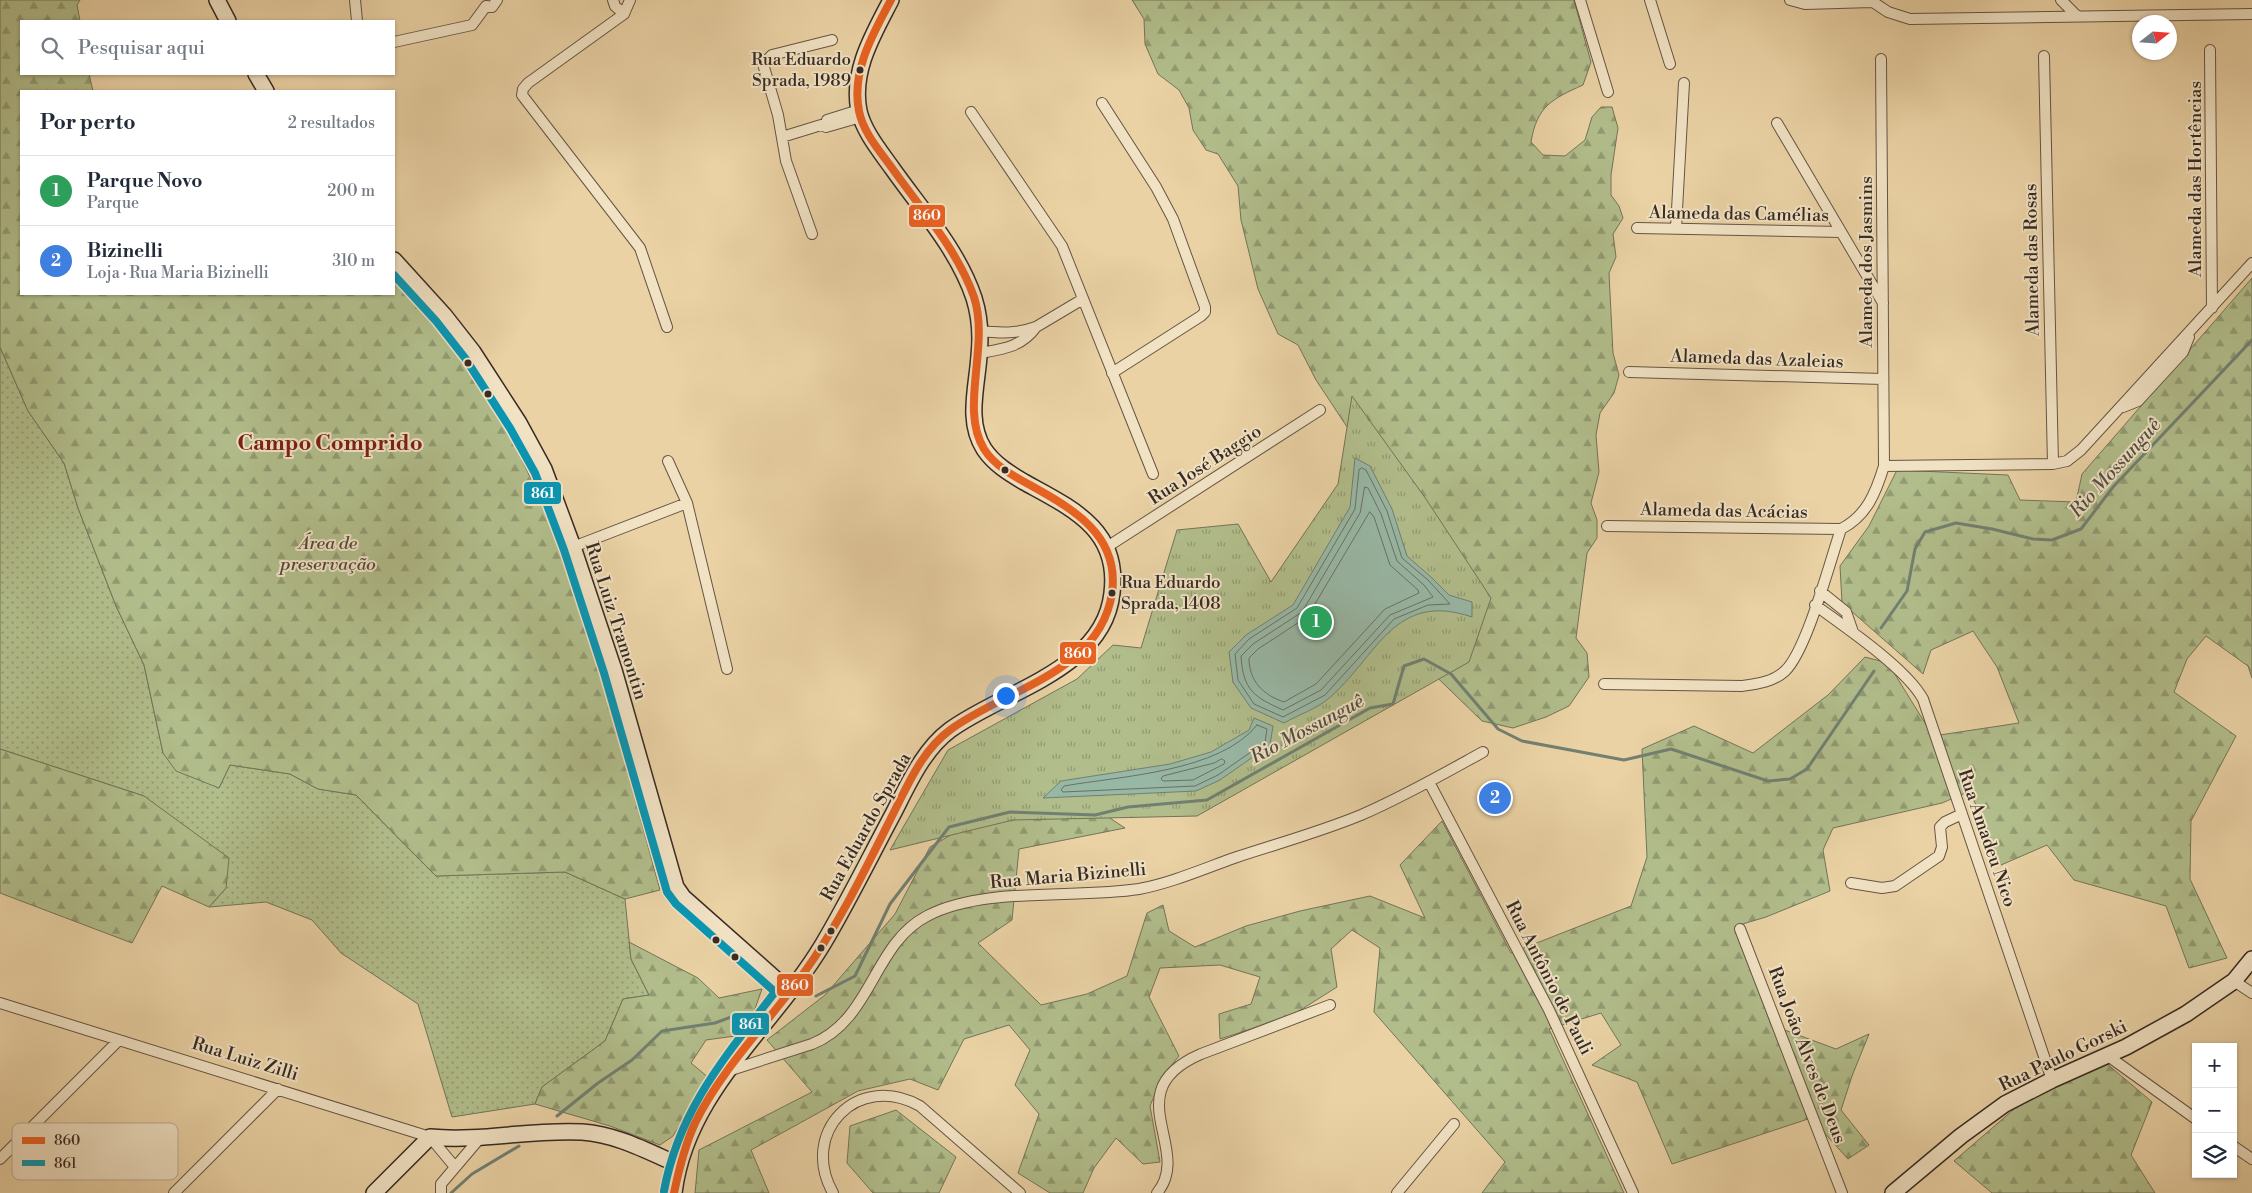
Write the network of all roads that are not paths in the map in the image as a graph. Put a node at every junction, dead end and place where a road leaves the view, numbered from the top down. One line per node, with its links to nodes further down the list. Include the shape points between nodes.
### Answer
1 (217, 0): 16 (main road)
2 (355, 0): 17 (street)
3 (497, 0): 12 (street, via 492,6)
4 (613, 0): 13 (street)
5 (630, 0): 13 (street)
6 (890, 0): 30 (main road, Rua Eduardo Sprada, via 861,66 858,83)
7 (1580, 0): 27 (street)
8 (1650, 0): 23 (street)
9 (1790, 0): 11 (street, via 1806,4)
10 (2061, 0): 15 (street)
11 (1871, 1): 15 (street, via 1888,12 1910,19)
12 (486, 3): 19 (street, via 472,25)
13 (624, 14): 42 (street, via 528,83 522,95 640,248)
14 (2252, 14): 15 (street)
15 (2078, 17)
16 (227, 20)
17 (358, 20)
18 (832, 40): 32 (street, via 772,55 763,64)
19 (395, 42)
20 (2210, 50): 41 (street, Alameda das Hortências)
21 (2044, 56): 51 (street, Alameda das Rosas)
22 (1881, 59): 40 (street, Alameda dos Jasmins)
23 (1670, 64)
24 (257, 75): 26 (main road)
25 (1684, 84): 34 (street)
26 (265, 90)
27 (1608, 92)
28 (1102, 103): 47 (street, via 1173,219 1205,307 1201,316)
29 (971, 112): 39 (street, via 1055,234)
30 (860, 113): 32 (street, via 826,127 821,125); 44 (main road, Rua Eduardo Sprada, via 879,150 962,270 975,302)
31 (1777, 123): 35 (street)
32 (782, 137): 36 (street, via 786,161)
33 (1637, 228): 34 (street, Alameda das Camélias)
34 (1676, 228): 35 (street, Alameda das Camélias)
35 (1841, 232): 40 (street)
36 (812, 234)
37 (395, 261): 57 (main road, Rua Luiz Tramontin, via 444,314 486,372 544,469)
38 (2252, 263): 41 (street)
39 (1083, 299): 43 (street); 47 (street)
40 (1883, 304): 48 (street, Alameda dos Jasmins)
41 (2212, 308): 51 (street, via 2191,330 2183,352 2138,401 2120,408 2074,456)
42 (667, 327)
43 (1036, 327): 44 (street, via 1008,334); 45 (street, via 1017,345)
44 (980, 331): 45 (main road, Rua Eduardo Sprada)
45 (980, 353): 58 (main road, Rua Eduardo Sprada, via 974,417 978,436 987,454 1006,470 1085,518)
46 (1629, 372): 48 (street, Alameda das Azaleias)
47 (1112, 373): 53 (street)
48 (1883, 378): 52 (street, Alameda dos Jasmins)
49 (1320, 410): 58 (street, Rua José Baggio)
50 (668, 461): 54 (street)
51 (2053, 464): 52 (street)
52 (1884, 466): 56 (street, via 1862,513 1852,524)
53 (1153, 474)
54 (687, 503): 57 (street); 62 (street)
55 (1607, 526): 56 (street, Alameda das Acácias)
56 (1841, 529): 59 (street)
57 (573, 547): 71 (main road, Rua Luiz Tramontin, via 614,670 676,887)
58 (1106, 547): 71 (main road, Rua Eduardo Sprada, via 1113,572 1113,588 1111,606 1100,630 1080,652 1056,670 963,722 937,741 916,770 822,946)
59 (1820, 591): 60 (street); 61 (street, Rua Amadeu Nico, via 1846,612)
60 (1815, 605): 61 (street, Rua Amadeu Nico); 63 (street, via 1792,663 1784,672 1764,682 1742,686)
61 (1853, 632): 66 (street, Rua Amadeu Nico, via 1919,691)
62 (727, 669)
63 (1604, 684)
64 (1483, 752): 65 (street, Rua Maria Bizinelli)
65 (1429, 782): 77 (street, Rua Maria Bizinelli, via 1359,816 1158,884 1123,890 979,900 927,916 903,934 850,1017 838,1030 812,1044); 99 (street, Rua Antônio de Pauli, via 1549,1010)
66 (1962, 814): 67 (street, via 1940,827 1942,847 1939,856 1895,886 1882,888); 78 (street, Rua Amadeu Nico)
67 (1851, 883)
68 (1740, 929): 100 (street, Rua João Alves de Deus)
69 (2252, 959): 70 (main road, Rua Paulo Gorski)
70 (2234, 981): 72 (street); 76 (main road, Rua Paulo Gorski, via 2186,1014)
71 (789, 992): 77 (main road, Rua Eduardo Sprada)
72 (2252, 993)
73 (0, 1003): 75 (street, Rua Luiz Zilli)
74 (1330, 1005): 97 (street, via 1201,1054 1174,1070 1166,1081 1158,1104 1168,1162)
75 (119, 1040): 79 (street, Rua Luiz Zilli); 81 (street)
76 (2108, 1056): 78 (main road, Rua Paulo Gorski); 80 (street)
77 (727, 1072): 89 (main road, Rua Eduardo Sprada, via 702,1113)
78 (2052, 1080): 101 (main road, Rua Paulo Gorski, via 2025,1092 1984,1118)
79 (278, 1089): 83 (street, Rua Luiz Zilli); 91 (street)
80 (2192, 1116)
81 (36, 1123)
82 (1454, 1124): 98 (street)
83 (430, 1137): 84 (main road, Rua Luiz Zilli); 90 (street); 92 (main road)
84 (480, 1138): 89 (main road, Rua Luiz Zilli, via 583,1132 613,1138); 90 (street)
85 (12, 1147): 87 (street)
86 (2237, 1149): 88 (street)
87 (0, 1159)
88 (2252, 1159)
89 (680, 1165): 94 (main road, Rua Eduardo Sprada)
90 (455, 1167): 93 (street, via 440,1184)
91 (174, 1193)
92 (374, 1193)
93 (441, 1193)
94 (674, 1193)
95 (833, 1193): 96 (street, via 823,1164 827,1135 836,1118 847,1107 876,1095 894,1095 920,1106)
96 (1020, 1193)
97 (1157, 1193)
98 (1397, 1193)
99 (1633, 1193)
100 (1842, 1193)
101 (1893, 1193)

